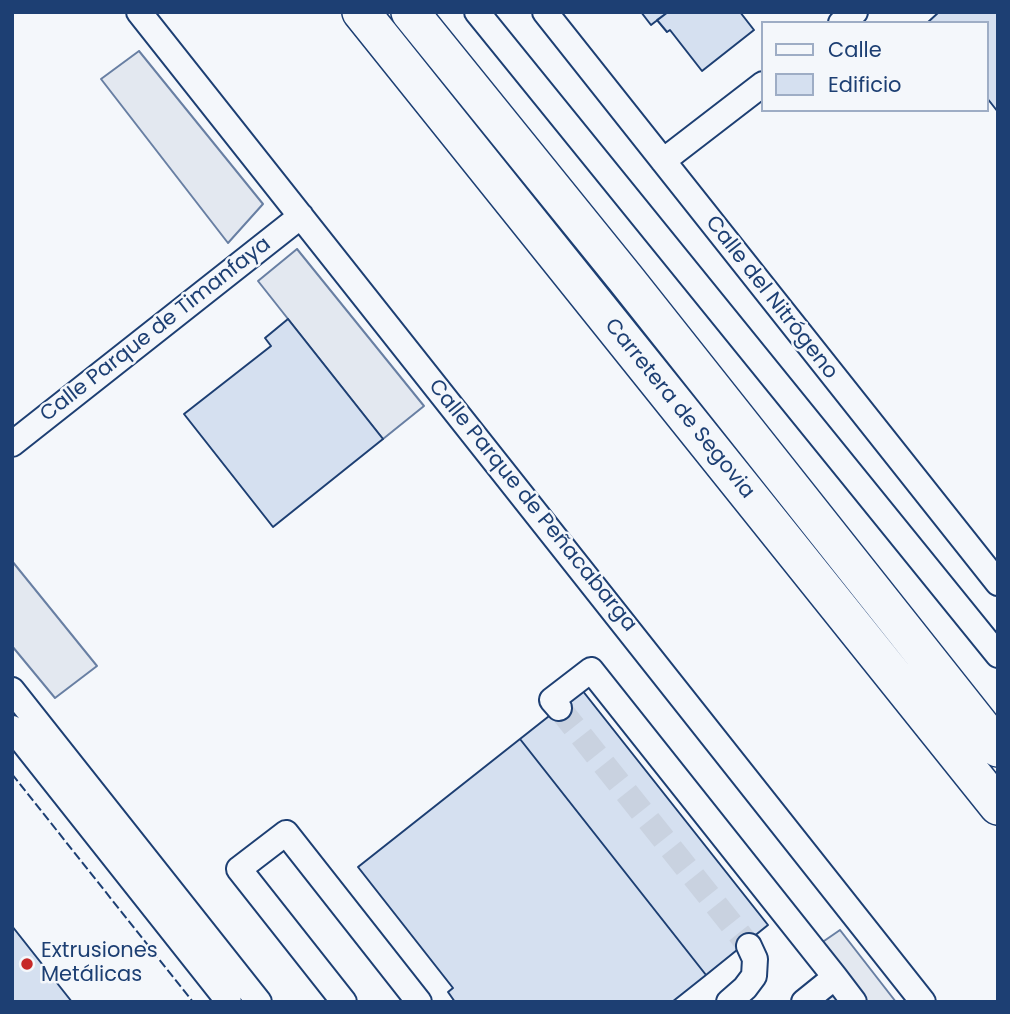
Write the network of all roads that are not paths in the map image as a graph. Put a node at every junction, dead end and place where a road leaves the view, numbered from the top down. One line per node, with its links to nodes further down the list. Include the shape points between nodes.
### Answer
1 (139, 12): 8 (street, Calle Parque de Peñacabarga, via 209,119)
2 (361, 12): 16 (highway, Carretera de Segovia)
3 (410, 12): 15 (highway, Carretera de Segovia)
4 (477, 12): 11 (street)
5 (545, 12): 7 (street, Calle del Nitrógeno)
6 (762, 85): 7 (street)
7 (663, 161): 10 (street, Calle del Nitrógeno)
8 (301, 216): 9 (street, Calle Parque de Timanfaya); 26 (street, Calle Parque de Peñacabarga, via 367,317)
9 (12, 444)
10 (998, 583)
11 (998, 655)
12 (12, 690): 20 (street)
13 (559, 708): 18 (street, via 552,700 591,670)
14 (12, 728): 19 (street)
15 (998, 748)
16 (998, 806)
17 (749, 946): 23 (street, via 755,958 754,976)
18 (835, 977): 24 (street); 25 (street)
19 (229, 1002)
20 (259, 1002)
21 (344, 1002): 22 (street, via 239,869 286,833)
22 (419, 1002)
23 (729, 1002)
24 (804, 1002)
25 (854, 1002)
26 (923, 1002)

